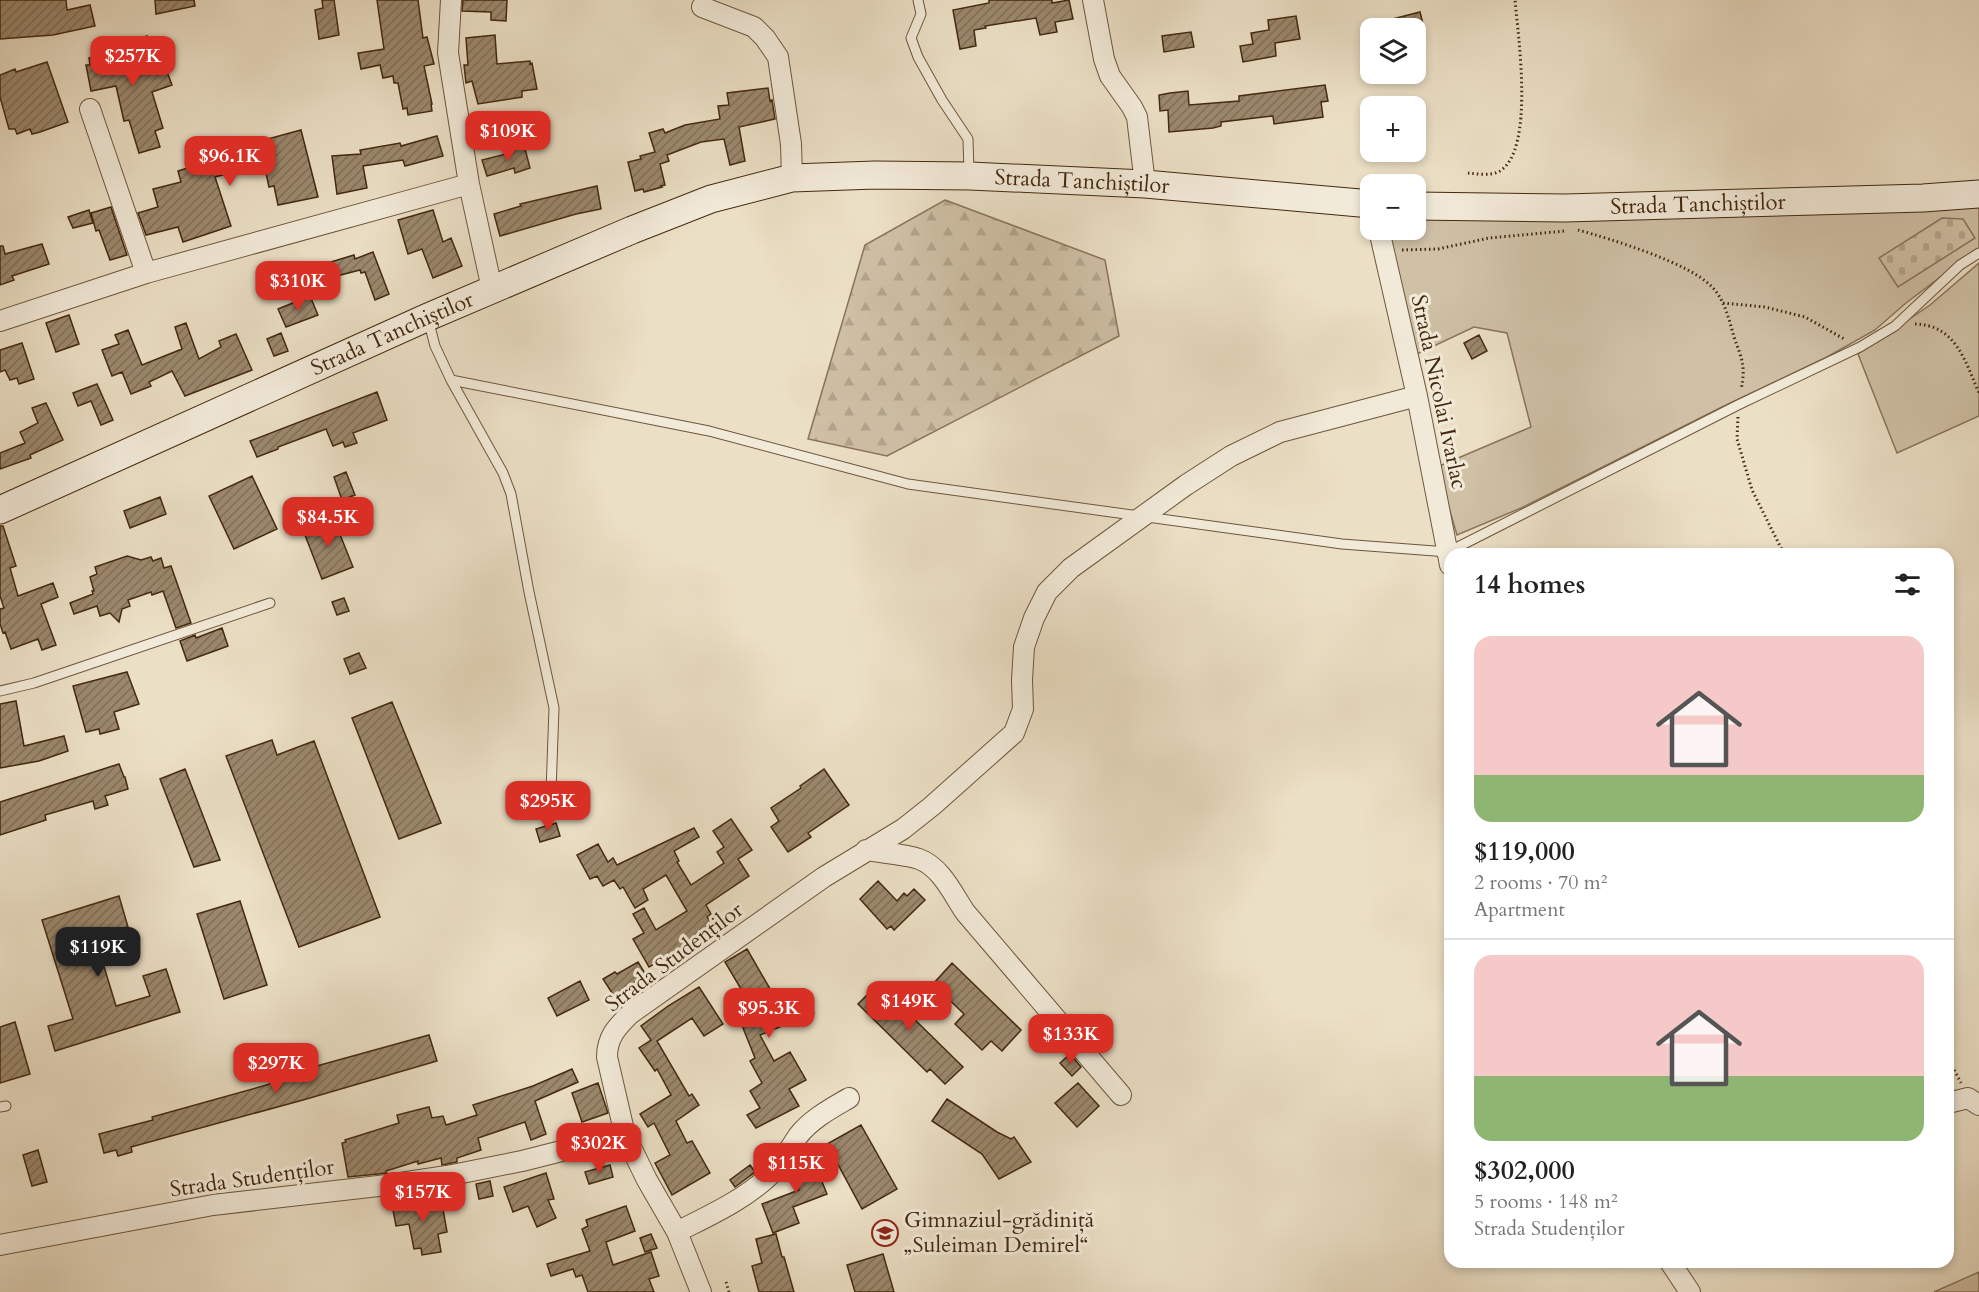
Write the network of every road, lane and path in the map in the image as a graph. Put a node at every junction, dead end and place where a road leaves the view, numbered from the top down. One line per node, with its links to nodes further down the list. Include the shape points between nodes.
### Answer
1 (451, 0): 10 (street, via 448,53)
2 (918, 0): 8 (lane, via 921,14 911,38 927,74 968,139)
3 (1093, 0): 11 (street, via 1110,76 1137,117)
4 (1515, 0): 7 (path, via 1521,126 1507,165 1498,172)
5 (702, 7): 9 (street, via 754,27 778,57)
6 (90, 109): 18 (street)
7 (1468, 173)
8 (970, 176): 9 (street, Strada Tanchiștilor); 11 (street, Strada Tanchiștilor)
9 (792, 178): 19 (street, Strada Tanchiștilor, via 677,211)
10 (469, 184): 18 (street); 19 (street)
11 (1145, 184): 13 (street, Strada Tanchiștilor)
12 (1979, 194): 14 (street, Strada Tanchiștilor, via 1565,208)
13 (1360, 203)
14 (1426, 206)
15 (1381, 240): 27 (street, Strada Nicolai Ivarlac)
16 (1384, 240): 20 (path, via 1397,250 1438,249 1489,238 1575,230 1620,242 1689,271 1712,286)
17 (1979, 253): 23 (lane, via 1960,265)
18 (146, 273): 22 (street)
19 (492, 289): 21 (street, Strada Tanchiștilor)
20 (1724, 303): 24 (path, via 1765,307 1805,317); 28 (path, via 1745,369)
21 (428, 317): 25 (lane, via 435,346); 29 (street, Strada Tanchiștilor)
22 (0, 321)
23 (1895, 326): 24 (lane); 26 (path, via 1918,323 1943,330 1958,346)
24 (1860, 346): 28 (lane)
25 (451, 380): 30 (lane, via 709,430 908,484); 37 (lane, via 511,494 554,708)
26 (1979, 393)
27 (1417, 396): 30 (street, Strada Studenților, via 1280,432 1231,456); 31 (street, Strada Nicolai Ivarlac)
28 (1738, 405): 32 (lane); 33 (path, via 1737,439 1752,490)
29 (0, 510)
30 (1146, 515): 34 (lane); 38 (street, Strada Studenților, via 1071,567 1047,592 1024,647 1023,709 1014,734 903,829)
31 (1447, 548)
32 (1468, 548)
33 (1781, 548)
34 (1444, 557)
35 (270, 603): 36 (lane)
36 (0, 691)
37 (551, 792)
38 (866, 850): 40 (street, via 918,858 929,864); 44 (street, Strada Studenților, via 619,1025 607,1045 607,1057)
39 (1954, 1068): 42 (path)
40 (1121, 1095)
41 (849, 1098): 45 (street, via 820,1115 799,1135 766,1179 719,1211)
42 (1974, 1101): 43 (street)
43 (1954, 1103)
44 (625, 1135): 45 (street); 46 (street, Strada Studenților, via 447,1176 213,1205)
45 (677, 1232): 49 (street)
46 (0, 1245)
47 (1674, 1268): 51 (street)
48 (726, 1282): 50 (path)
49 (701, 1292)
50 (729, 1292)
51 (1690, 1292)

